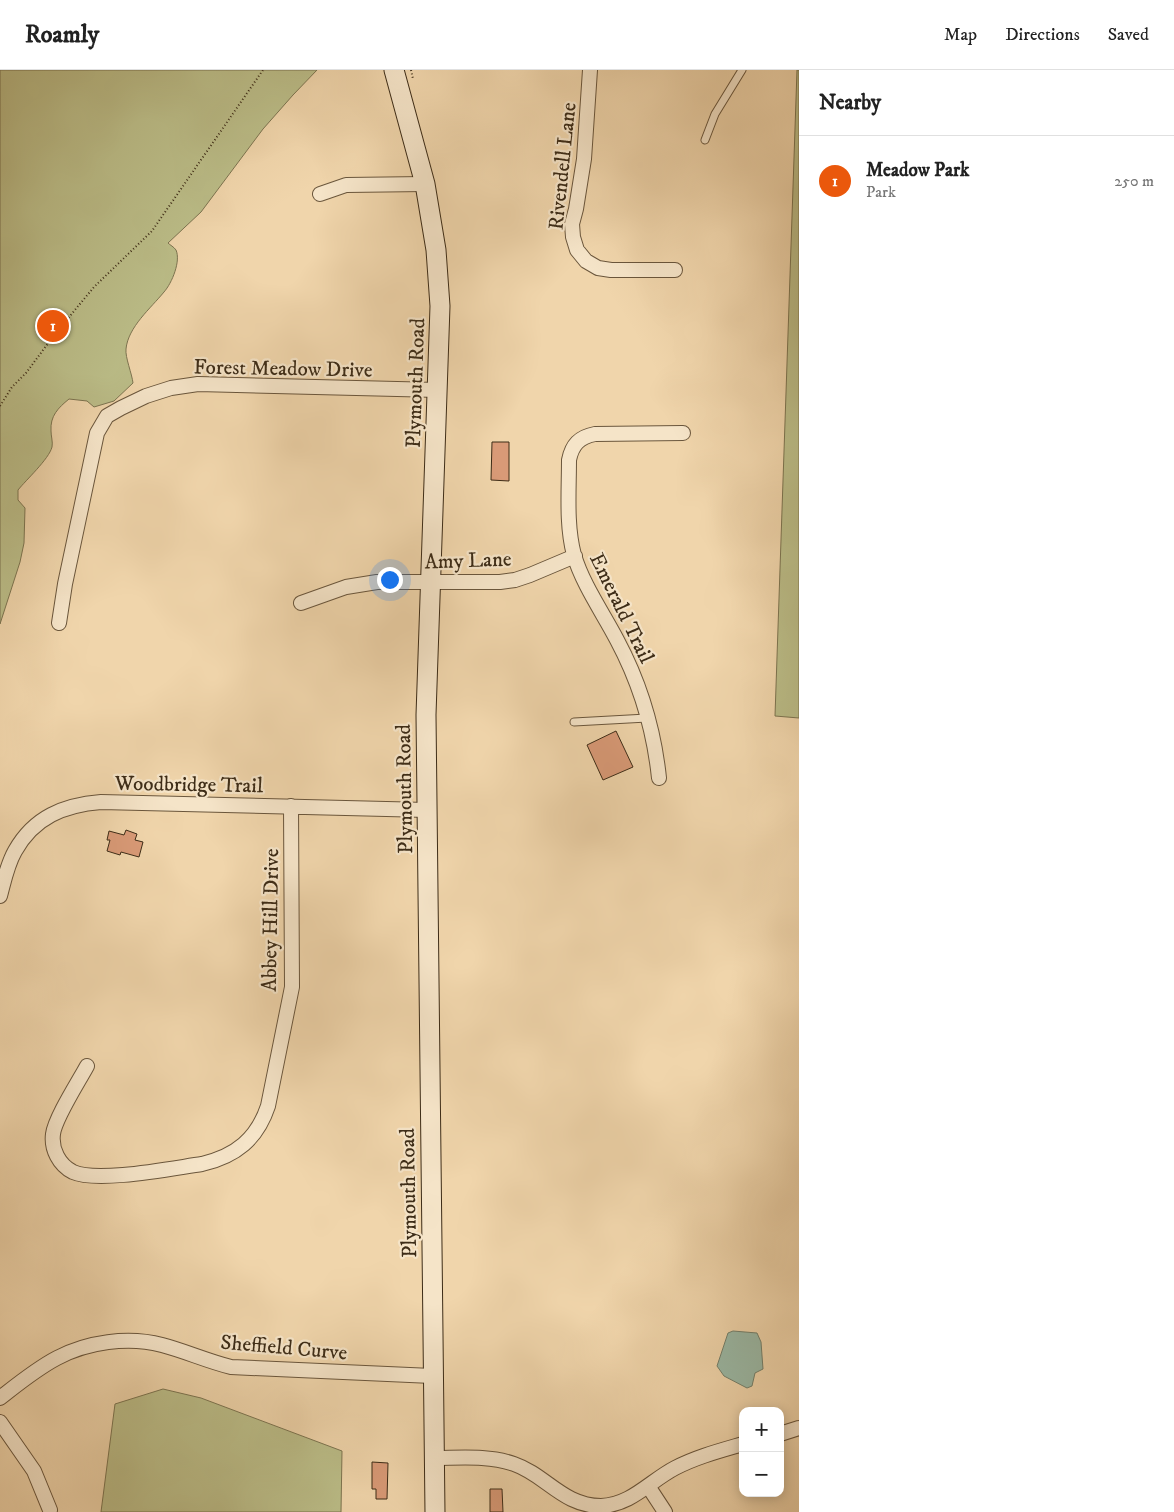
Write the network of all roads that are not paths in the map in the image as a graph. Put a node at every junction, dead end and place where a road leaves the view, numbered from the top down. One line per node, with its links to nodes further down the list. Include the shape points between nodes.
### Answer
1 (394, 70): 5 (main road, Plymouth Road)
2 (590, 70): 7 (street, Rivendell Lane, via 584,159 572,224 577,250 598,268)
3 (742, 70): 4 (lane, via 715,114)
4 (705, 140)
5 (425, 184): 6 (street, via 346,185); 8 (main road, Plymouth Road, via 436,250 440,306)
6 (320, 194)
7 (675, 270)
8 (438, 390): 11 (main road, Plymouth Road); 13 (street, Forest Meadow Drive, via 198,384 146,396 107,416 97,433)
9 (683, 433): 10 (street, Emerald Trail, via 595,434 576,442 569,460)
10 (574, 556): 11 (street, Amy Lane, via 515,580); 14 (street, Emerald Trail, via 618,642 643,698)
11 (431, 582): 12 (street, Amy Lane, via 377,582 346,587); 18 (main road, Plymouth Road, via 426,715)
12 (301, 603)
13 (59, 623)
14 (648, 718): 15 (lane); 16 (street, Emerald Trail)
15 (574, 722)
16 (659, 778)
17 (290, 806): 18 (street, Woodbridge Trail); 19 (street, Woodbridge Trail, via 101,802 80,803 60,809 27,834 14,852); 20 (street, Abbey Hill Drive, via 292,988 268,1106 263,1122 252,1137 230,1154 202,1164 112,1176 74,1172 56,1155 53,1132)
18 (427, 810): 21 (main road, Plymouth Road)
19 (0, 896)
20 (87, 1066)
21 (432, 1376): 22 (street, Sheffield Curve, via 231,1367 160,1344 107,1342 57,1358); 27 (main road, Plymouth Road)
22 (0, 1398)
23 (0, 1422): 29 (street, via 34,1471)
24 (799, 1428): 25 (street)
25 (784, 1433)
26 (739, 1445): 28 (street, via 690,1460)
27 (434, 1458): 28 (street, via 483,1458 515,1464 569,1499 585,1505 619,1503); 30 (main road, Plymouth Road)
28 (648, 1486): 31 (street)
29 (50, 1510)
30 (435, 1512)
31 (665, 1512)

